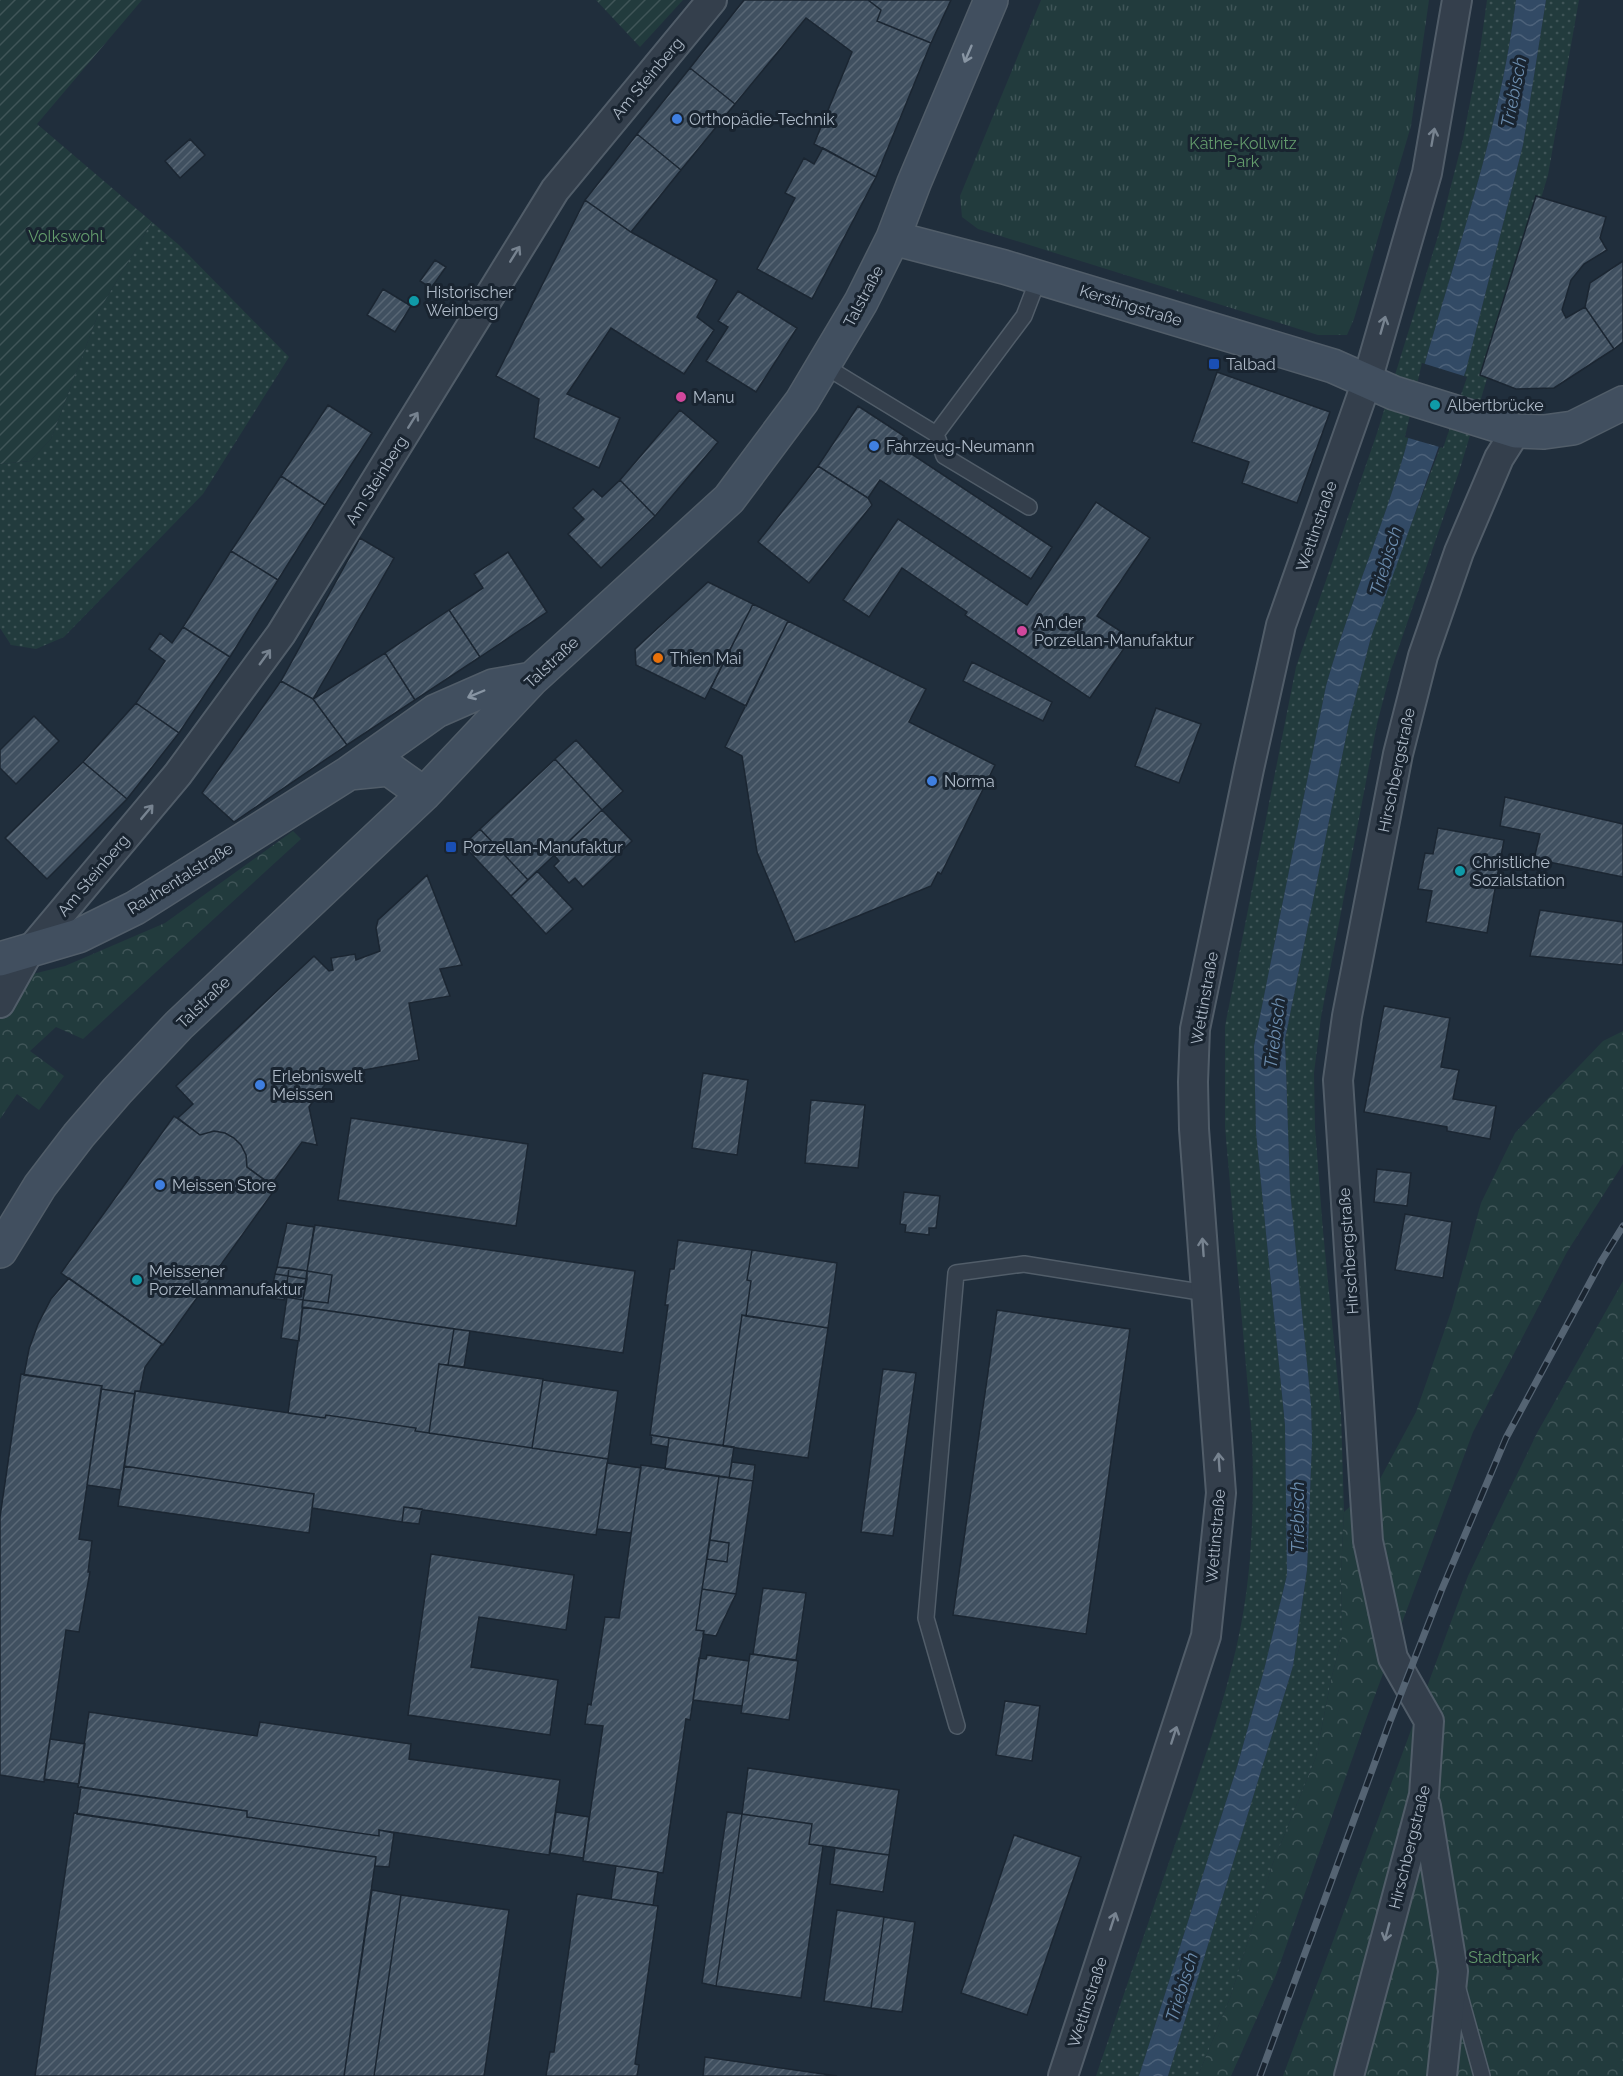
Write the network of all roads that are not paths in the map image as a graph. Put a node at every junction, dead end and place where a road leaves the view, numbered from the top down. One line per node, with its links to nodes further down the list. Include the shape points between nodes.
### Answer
1 (712, 0): 15 (street, Am Steinberg, one-way to 1, via 178,774 281,634 555,190)
2 (991, 0): 4 (main road, Talstraße, one-way to 4)
3 (1457, 0): 7 (street, Wettinstraße, one-way to 3, via 1427,173)
4 (893, 238): 5 (main road, Kerstingstraße); 6 (main road, Talstraße)
5 (1039, 277): 7 (main road, Kerstingstraße, via 1333,366); 10 (lane, via 1024,316)
6 (824, 365): 10 (lane); 12 (main road, Talstraße, via 729,499)
7 (1380, 387): 9 (main road); 18 (street, Wettinstraße, one-way to 7, via 1194,1129 1195,1029 1281,625)
8 (1623, 403): 9 (main road, via 1573,428)
9 (1516, 431): 20 (street, Hirschbergstraße, via 1498,458 1463,541 1423,656 1398,754 1338,1080 1368,1541 1393,1658 1429,1721)
10 (936, 434): 11 (lane, via 944,456)
11 (1029, 507)
12 (532, 679): 13 (main road, Rauhentalstraße, one-way to 13, via 493,686 436,711); 14 (main road, Talstraße)
13 (350, 773): 14 (main road, Rauhentalstraße, via 389,769); 15 (main road, Rauhentalstraße, via 135,908 78,936)
14 (424, 794): 17 (main road, Talstraße, via 178,1024 40,1186)
15 (14, 956): 16 (street)
16 (0, 1003)
17 (0, 1251)
18 (1206, 1293): 19 (lane, via 1024,1264 956,1273 926,1618); 22 (street, Wettinstraße, one-way to 18, via 1206,1636 1221,1492)
19 (957, 1726)
20 (1424, 1795): 21 (street); 23 (street, Hirschbergstraße, one-way to 23)
21 (1453, 1971): 24 (street); 25 (lane)
22 (1063, 2076)
23 (1348, 2076)
24 (1442, 2076)
25 (1482, 2076)

